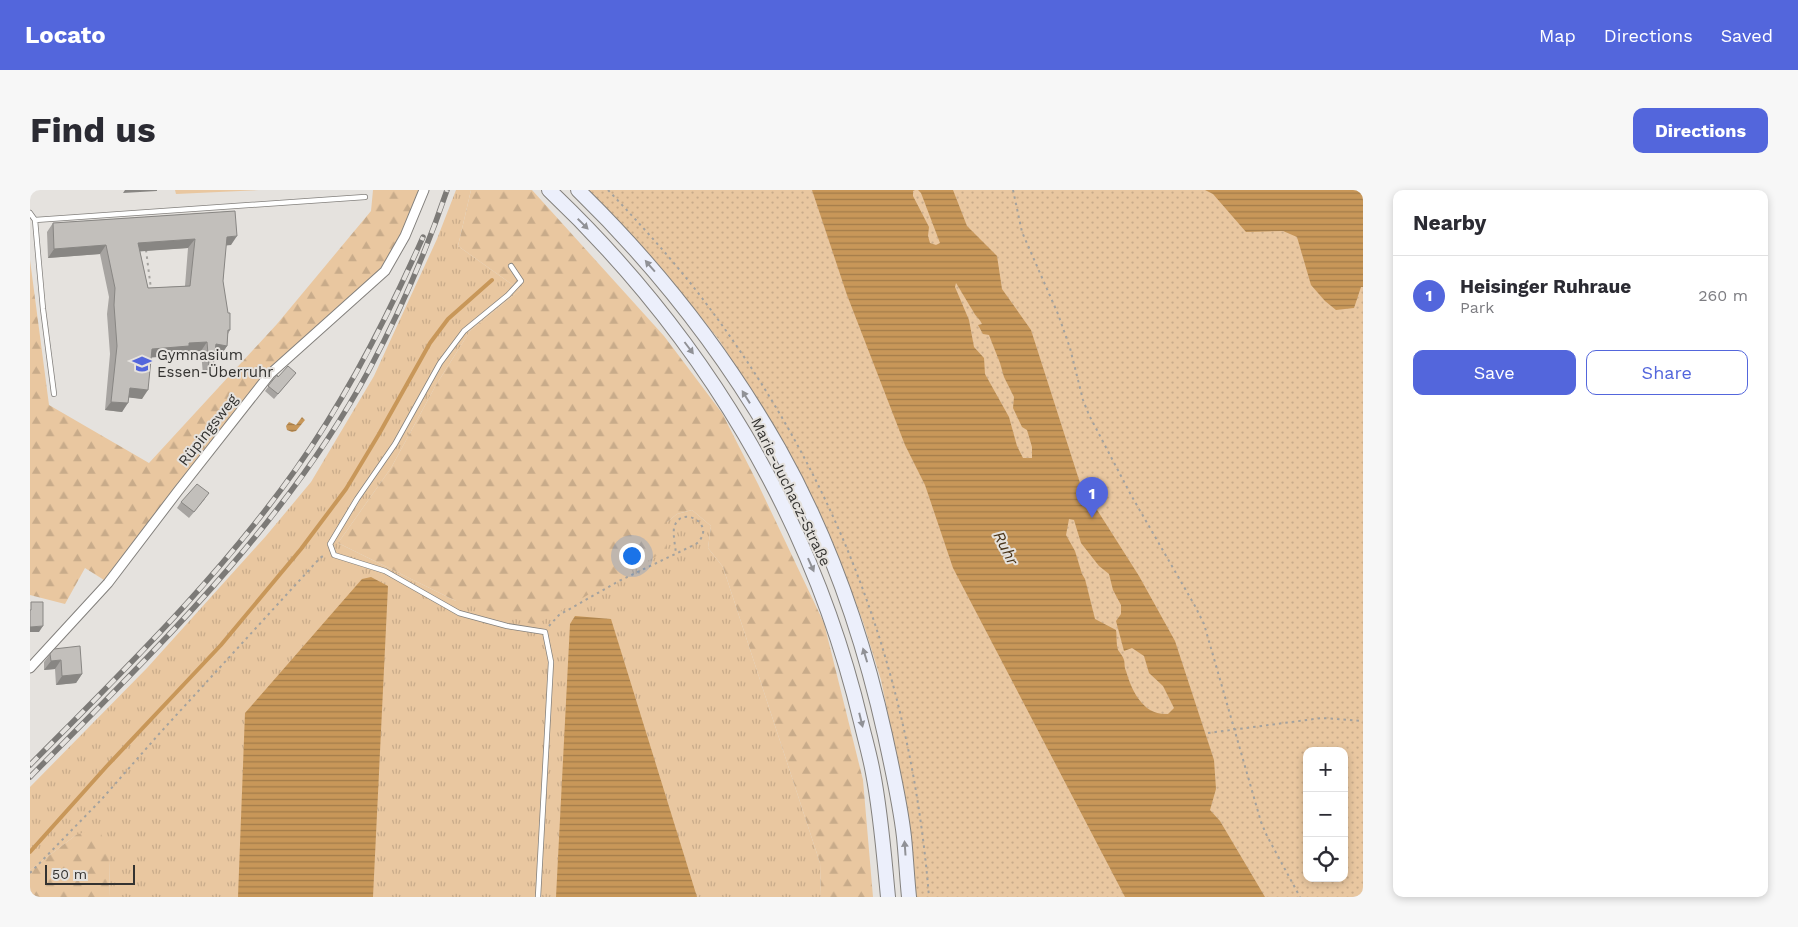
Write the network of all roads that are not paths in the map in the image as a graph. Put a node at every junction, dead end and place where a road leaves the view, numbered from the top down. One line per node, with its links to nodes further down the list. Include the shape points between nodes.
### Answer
1 (424, 190): 9 (street, Rüpingsweg, via 405,236 385,271 270,374 108,583)
2 (549, 190): 11 (main road, Marie-Juchacz-Straße, one-way to 11, via 652,299 694,355 733,412 792,523 814,573 855,697 873,772)
3 (578, 190): 12 (main road, Marie-Juchacz-Straße, one-way to 3, via 904,836 873,683 846,599 809,510 779,450 712,344 661,278)
4 (365, 196): 6 (lane)
5 (30, 213): 6 (lane)
6 (35, 220): 8 (lane)
7 (511, 266): 10 (lane, via 521,281 464,331 440,363 394,444 330,544 334,555 385,571 459,613 506,626 545,632 551,662)
8 (54, 394)
9 (30, 668)
10 (538, 897)
11 (888, 897)
12 (908, 897)

